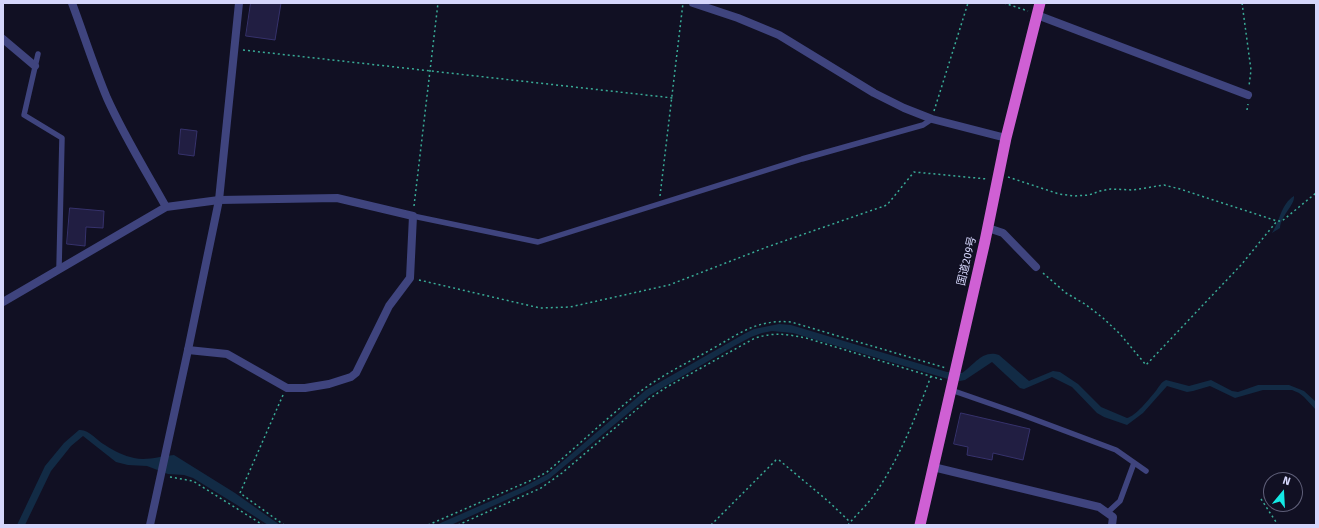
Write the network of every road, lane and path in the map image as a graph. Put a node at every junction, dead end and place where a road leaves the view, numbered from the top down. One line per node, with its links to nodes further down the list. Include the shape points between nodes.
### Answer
1 (72, 3): 25 (street, via 108,100)
2 (239, 3): 12 (street)
3 (438, 3): 15 (path)
4 (683, 3): 17 (path)
5 (693, 3): 19 (street, via 779,35 874,93)
6 (968, 3): 19 (path)
7 (1004, 3): 10 (path)
8 (1040, 3): 10 (highway, 国道209号)
9 (1242, 3): 16 (path, via 1251,70)
10 (1037, 14): 16 (street); 20 (highway, 国道209号)
11 (3, 39): 14 (street)
12 (235, 49): 15 (path); 23 (street)
13 (38, 54): 14 (lane)
14 (35, 66): 30 (lane, via 24,115 62,138)
15 (429, 71): 17 (path); 26 (path)
16 (1248, 95): 18 (path)
17 (672, 98): 24 (path)
18 (1247, 110)
19 (932, 119): 20 (street); 24 (lane, via 923,125 802,159)
20 (1006, 138): 21 (highway, 国道209号)
21 (998, 177): 27 (path, via 1074,196 1089,195 1100,190 1133,190 1164,185); 28 (highway, 国道209号); 31 (path, via 914,172 887,205 767,246 669,285 570,307 540,308)
22 (1316, 193): 27 (path, via 1282,221)
23 (218, 200): 25 (street); 26 (street, via 337,198); 33 (street)
24 (659, 204): 26 (lane, via 538,242)
25 (166, 207): 30 (street)
26 (413, 216): 31 (street)
27 (1277, 221): 29 (path, via 1241,265 1146,365 1120,334)
28 (988, 228): 29 (street, via 1003,233); 34 (highway, 国道209号)
29 (1036, 267)
30 (59, 268): 32 (street)
31 (410, 278): 37 (street, via 389,306 356,372 351,377 329,384)
32 (3, 302)
33 (188, 350): 37 (street, via 227,354); 41 (street)
34 (952, 369): 36 (highway, 国道209号); 48 (path, via 791,322 758,324 674,370 637,394 547,472)
35 (931, 376): 36 (path); 44 (path, via 896,460 872,498); 49 (path, via 806,338 768,334 755,338 649,399 541,488)
36 (952, 387): 38 (lane, via 1116,450); 39 (highway, 国道209号)
37 (287, 388): 47 (path, via 240,493)
38 (1134, 463): 40 (lane); 43 (lane, via 1120,501)
39 (933, 467): 43 (street, via 1099,507); 52 (highway, 国道209号)
40 (1146, 471)
41 (161, 476): 45 (street); 46 (path, via 193,481)
42 (1261, 499): 54 (path)
43 (1107, 513): 53 (street, via 1112,517)
44 (850, 522): 50 (path, via 776,460); 51 (path)
45 (150, 525)
46 (263, 525)
47 (284, 525)
48 (428, 525)
49 (458, 525)
50 (711, 525)
51 (848, 525)
52 (920, 525)
53 (1112, 525)
54 (1278, 525)

